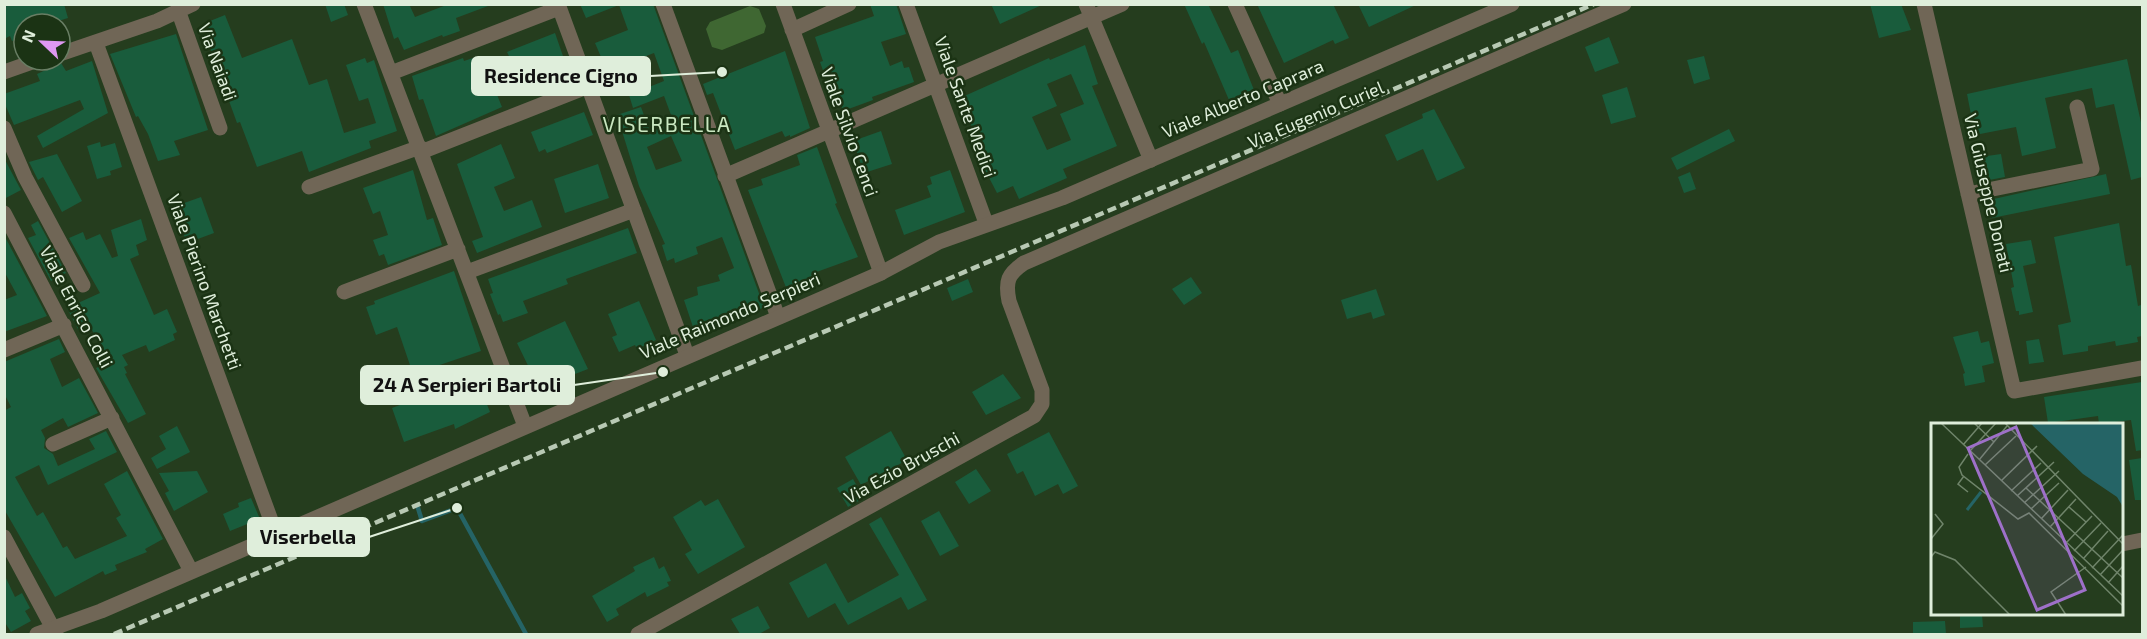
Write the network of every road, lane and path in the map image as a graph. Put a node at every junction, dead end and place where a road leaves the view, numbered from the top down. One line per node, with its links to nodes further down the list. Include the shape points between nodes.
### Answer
1 (364, 4): 17 (street)
2 (663, 4): 27 (street)
3 (783, 4): 14 (street, Viale Silvio Cenci)
4 (849, 4): 14 (street)
5 (906, 4): 18 (street, Viale Sante Medici)
6 (1122, 4): 13 (street)
7 (1235, 4): 20 (street)
8 (1512, 4): 20 (street, Viale Alberto Caprara)
9 (1624, 4): 34 (street, Via Eugenio Curiel)
10 (1924, 4): 29 (street, Via Giuseppe Donati)
11 (559, 6): 17 (street); 19 (street)
12 (185, 7): 15 (street); 23 (street, Via Naiadi)
13 (1089, 11): 18 (street); 26 (street)
14 (792, 30): 24 (street, Viale Silvio Cenci)
15 (96, 43): 16 (street); 47 (street, Viale Pierino Marchetti)
16 (72, 50)
17 (390, 73): 25 (street)
18 (937, 85): 24 (street); 32 (street, Viale Sante Medici)
19 (589, 86): 25 (street); 30 (street)
20 (1280, 104): 26 (street, Viale Alberto Caprara)
21 (2077, 107): 29 (street, via 2092,169)
22 (4, 128): 37 (street)
23 (220, 128)
24 (827, 131): 27 (street); 36 (street, Viale Silvio Cenci)
25 (421, 149): 28 (street); 33 (street)
26 (1151, 160): 32 (street, Viale Alberto Caprara, via 1052,202)
27 (725, 176): 39 (street)
28 (309, 186)
29 (1968, 194): 43 (street, Via Giuseppe Donati, via 2014,391)
30 (634, 210): 35 (street); 42 (street)
31 (4, 213): 40 (street, Viale Enrico Colli)
32 (986, 223): 36 (street, Viale Raimondo Serpieri)
33 (458, 249): 35 (street); 38 (street)
34 (1024, 262): 54 (street, Via Ezio Bruschi, via 1010,273 1006,285 1042,390 1042,404 1034,416)
35 (467, 272): 45 (street)
36 (880, 273): 39 (street, Viale Raimondo Serpieri)
37 (82, 285)
38 (344, 292)
39 (778, 317): 42 (street, Viale Raimondo Serpieri)
40 (64, 325): 41 (street); 44 (street, Viale Enrico Colli)
41 (4, 350)
42 (687, 356): 45 (street, Viale Raimondo Serpieri)
43 (2142, 368)
44 (112, 418): 46 (street); 51 (street, Viale Enrico Colli)
45 (525, 426): 47 (street, Viale Raimondo Serpieri)
46 (53, 444)
47 (276, 534): 51 (street, Viale Raimondo Serpieri)
48 (4, 537): 52 (street)
49 (2142, 540): 50 (street)
50 (2123, 544)
51 (191, 571): 52 (street, Viale Raimondo Serpieri)
52 (54, 631): 53 (street, Viale Raimondo Serpieri)
53 (37, 634)
54 (638, 634)

